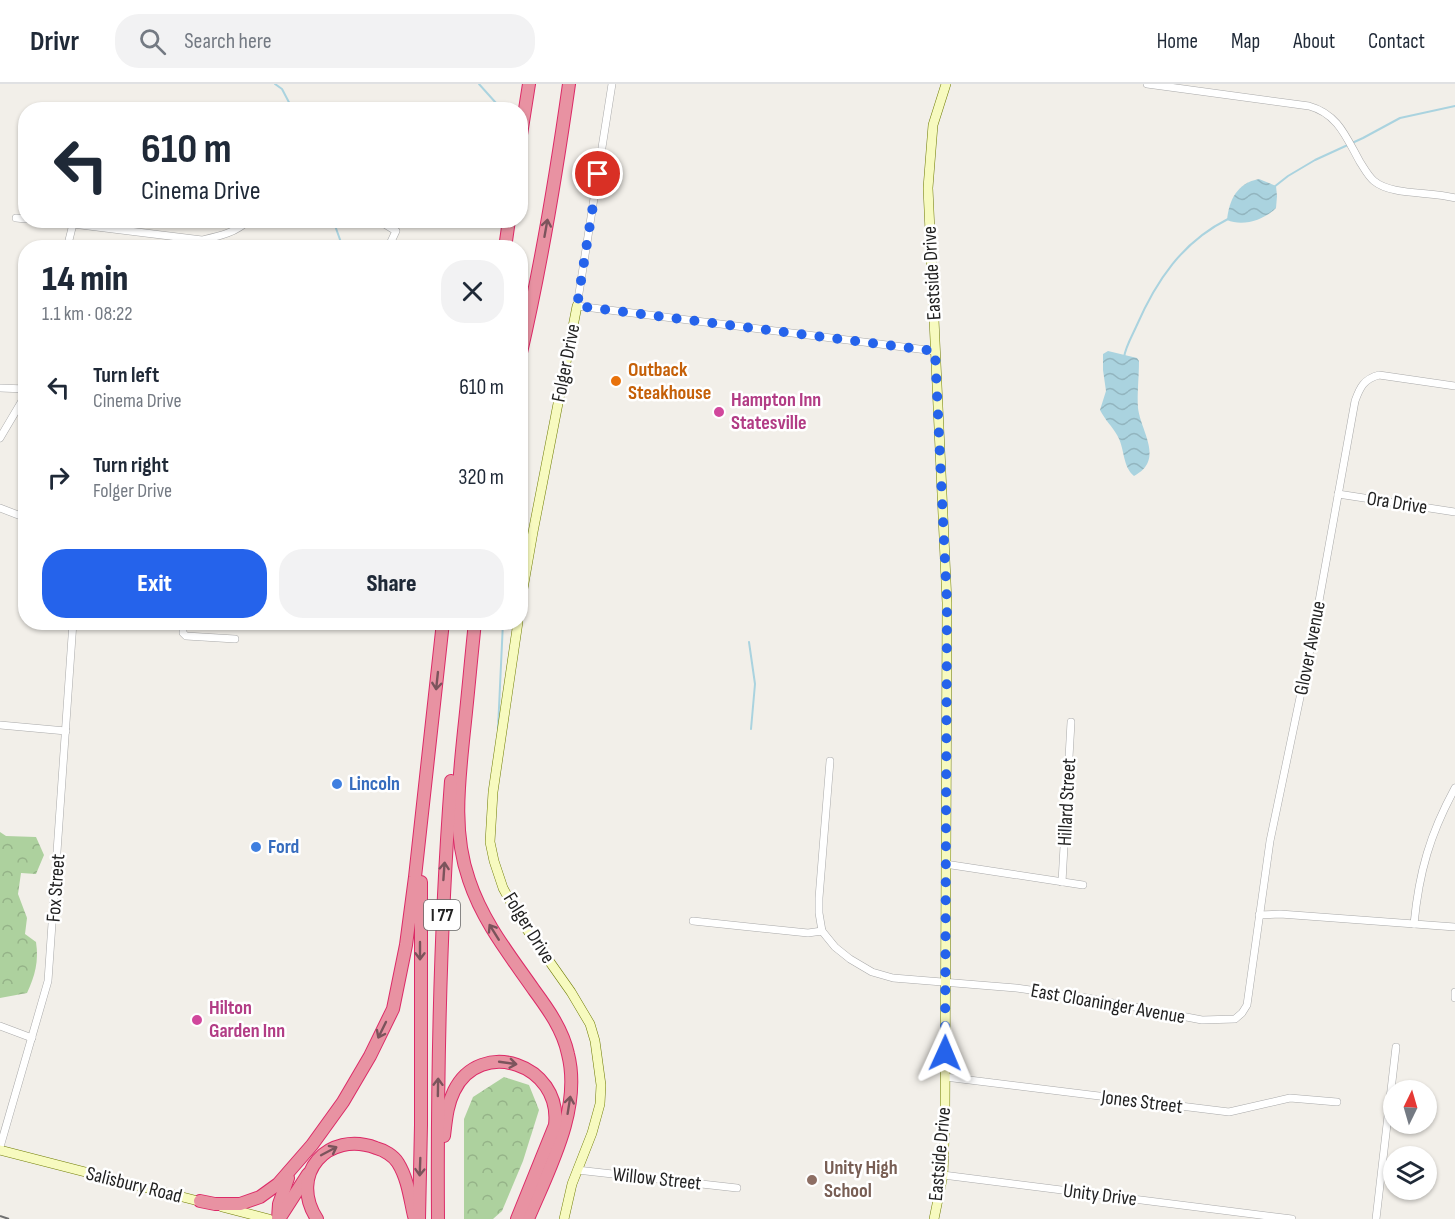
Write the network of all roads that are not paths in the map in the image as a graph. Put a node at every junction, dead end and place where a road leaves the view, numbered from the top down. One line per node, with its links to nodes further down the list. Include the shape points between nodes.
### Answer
1 (529, 84): 6 (highway)
2 (569, 84): 15 (highway, one-way to 2)
3 (612, 84): 14 (street, Folger Drive)
4 (946, 84): 16 (street, Eastside Drive, via 933,125 928,188)
5 (1147, 84): 7 (street, via 1321,109 1340,127 1366,171 1383,187)
6 (526, 102)
7 (1455, 198)
8 (105, 228): 11 (street)
9 (240, 228): 12 (street)
10 (391, 228): 13 (street, via 396,231)
11 (202, 240)
12 (202, 240)
13 (392, 240)
14 (577, 306): 16 (street); 26 (street, Folger Drive)
15 (528, 322)
16 (935, 351): 40 (street, Eastside Drive, via 947,603)
17 (1455, 386): 22 (street, Glover Avenue, via 1379,375 1365,381 1355,401)
18 (0, 388): 19 (street)
19 (18, 389)
20 (18, 408): 21 (street)
21 (0, 438)
22 (1338, 494): 24 (street, Ora Drive); 43 (street, Glover Avenue)
23 (0, 508): 25 (street)
24 (1455, 512)
25 (18, 515)
26 (528, 560)
27 (72, 630): 36 (street, Fox Street)
28 (183, 630): 33 (street, via 186,636)
29 (442, 630): 39 (highway, I 77, one-way to 39)
30 (473, 630): 64 (highway, I 77, one-way to 30, via 444,874 453,761)
31 (473, 630): 70 (highway, one-way to 31, via 565,1125 572,1077 560,1030 485,918 469,880 459,840 459,785)
32 (517, 630): 59 (street, Folger Drive, via 493,792 490,842 503,888 521,921 581,1007 595,1041 600,1104)
33 (235, 639)
34 (1071, 722): 41 (street, Hillard Street)
35 (0, 725): 36 (street)
36 (66, 731): 52 (street, Fox Street, via 48,981)
37 (830, 761): 47 (street, via 819,898)
38 (1455, 788): 45 (street, via 1426,851)
39 (423, 809): 57 (highway, one-way to 57, via 406,945 393,1009 343,1102); 68 (highway, I 77, one-way to 68)
40 (945, 864): 41 (street); 48 (street, Eastside Drive)
41 (1062, 882): 42 (street)
42 (1083, 885)
43 (1259, 915): 45 (street); 48 (street, East Cloaninger Avenue, via 1247,1005 1235,1019 1202,1020 1087,998)
44 (693, 921): 47 (street, via 808,933)
45 (1414, 924): 46 (street)
46 (1455, 927)
47 (822, 931): 48 (street, East Cloaninger Avenue, via 835,947 872,972 893,978)
48 (946, 982): 54 (street, Eastside Drive)
49 (1455, 992): 50 (street)
50 (1455, 998)
51 (0, 1026): 52 (street)
52 (32, 1038): 56 (street, Fox Street)
53 (1396, 1047): 75 (street)
54 (945, 1077): 55 (street, Jones Street, via 1216,1111 1239,1111 1290,1098); 60 (street, Eastside Drive)
55 (1337, 1102)
56 (0, 1149): 62 (street, Salisbury Road)
57 (292, 1168): 62 (highway, via 278,1185 260,1197 240,1204); 66 (highway, via 281,1195)
58 (311, 1168): 66 (highway); 67 (highway, via 308,1198); 68 (highway, one-way to 68, via 332,1147 366,1144 383,1150 398,1162)
59 (577, 1170): 61 (street, Willow Street); 71 (street, Folger Drive)
60 (943, 1175): 63 (street, Unity Drive); 72 (street, Eastside Drive)
61 (737, 1188)
62 (200, 1201): 65 (street, Salisbury Road)
63 (1224, 1210): 73 (street); 74 (street, Unity Drive)
64 (438, 1214): 69 (highway, one-way to 69, via 448,1105 466,1075 498,1062 531,1070 544,1082 553,1097 556,1116 553,1134)
65 (269, 1219)
66 (279, 1219)
67 (317, 1219)
68 (417, 1219)
69 (518, 1219)
70 (528, 1219)
71 (564, 1219)
72 (934, 1219)
73 (1222, 1219)
74 (1292, 1219)
75 (1376, 1219)

